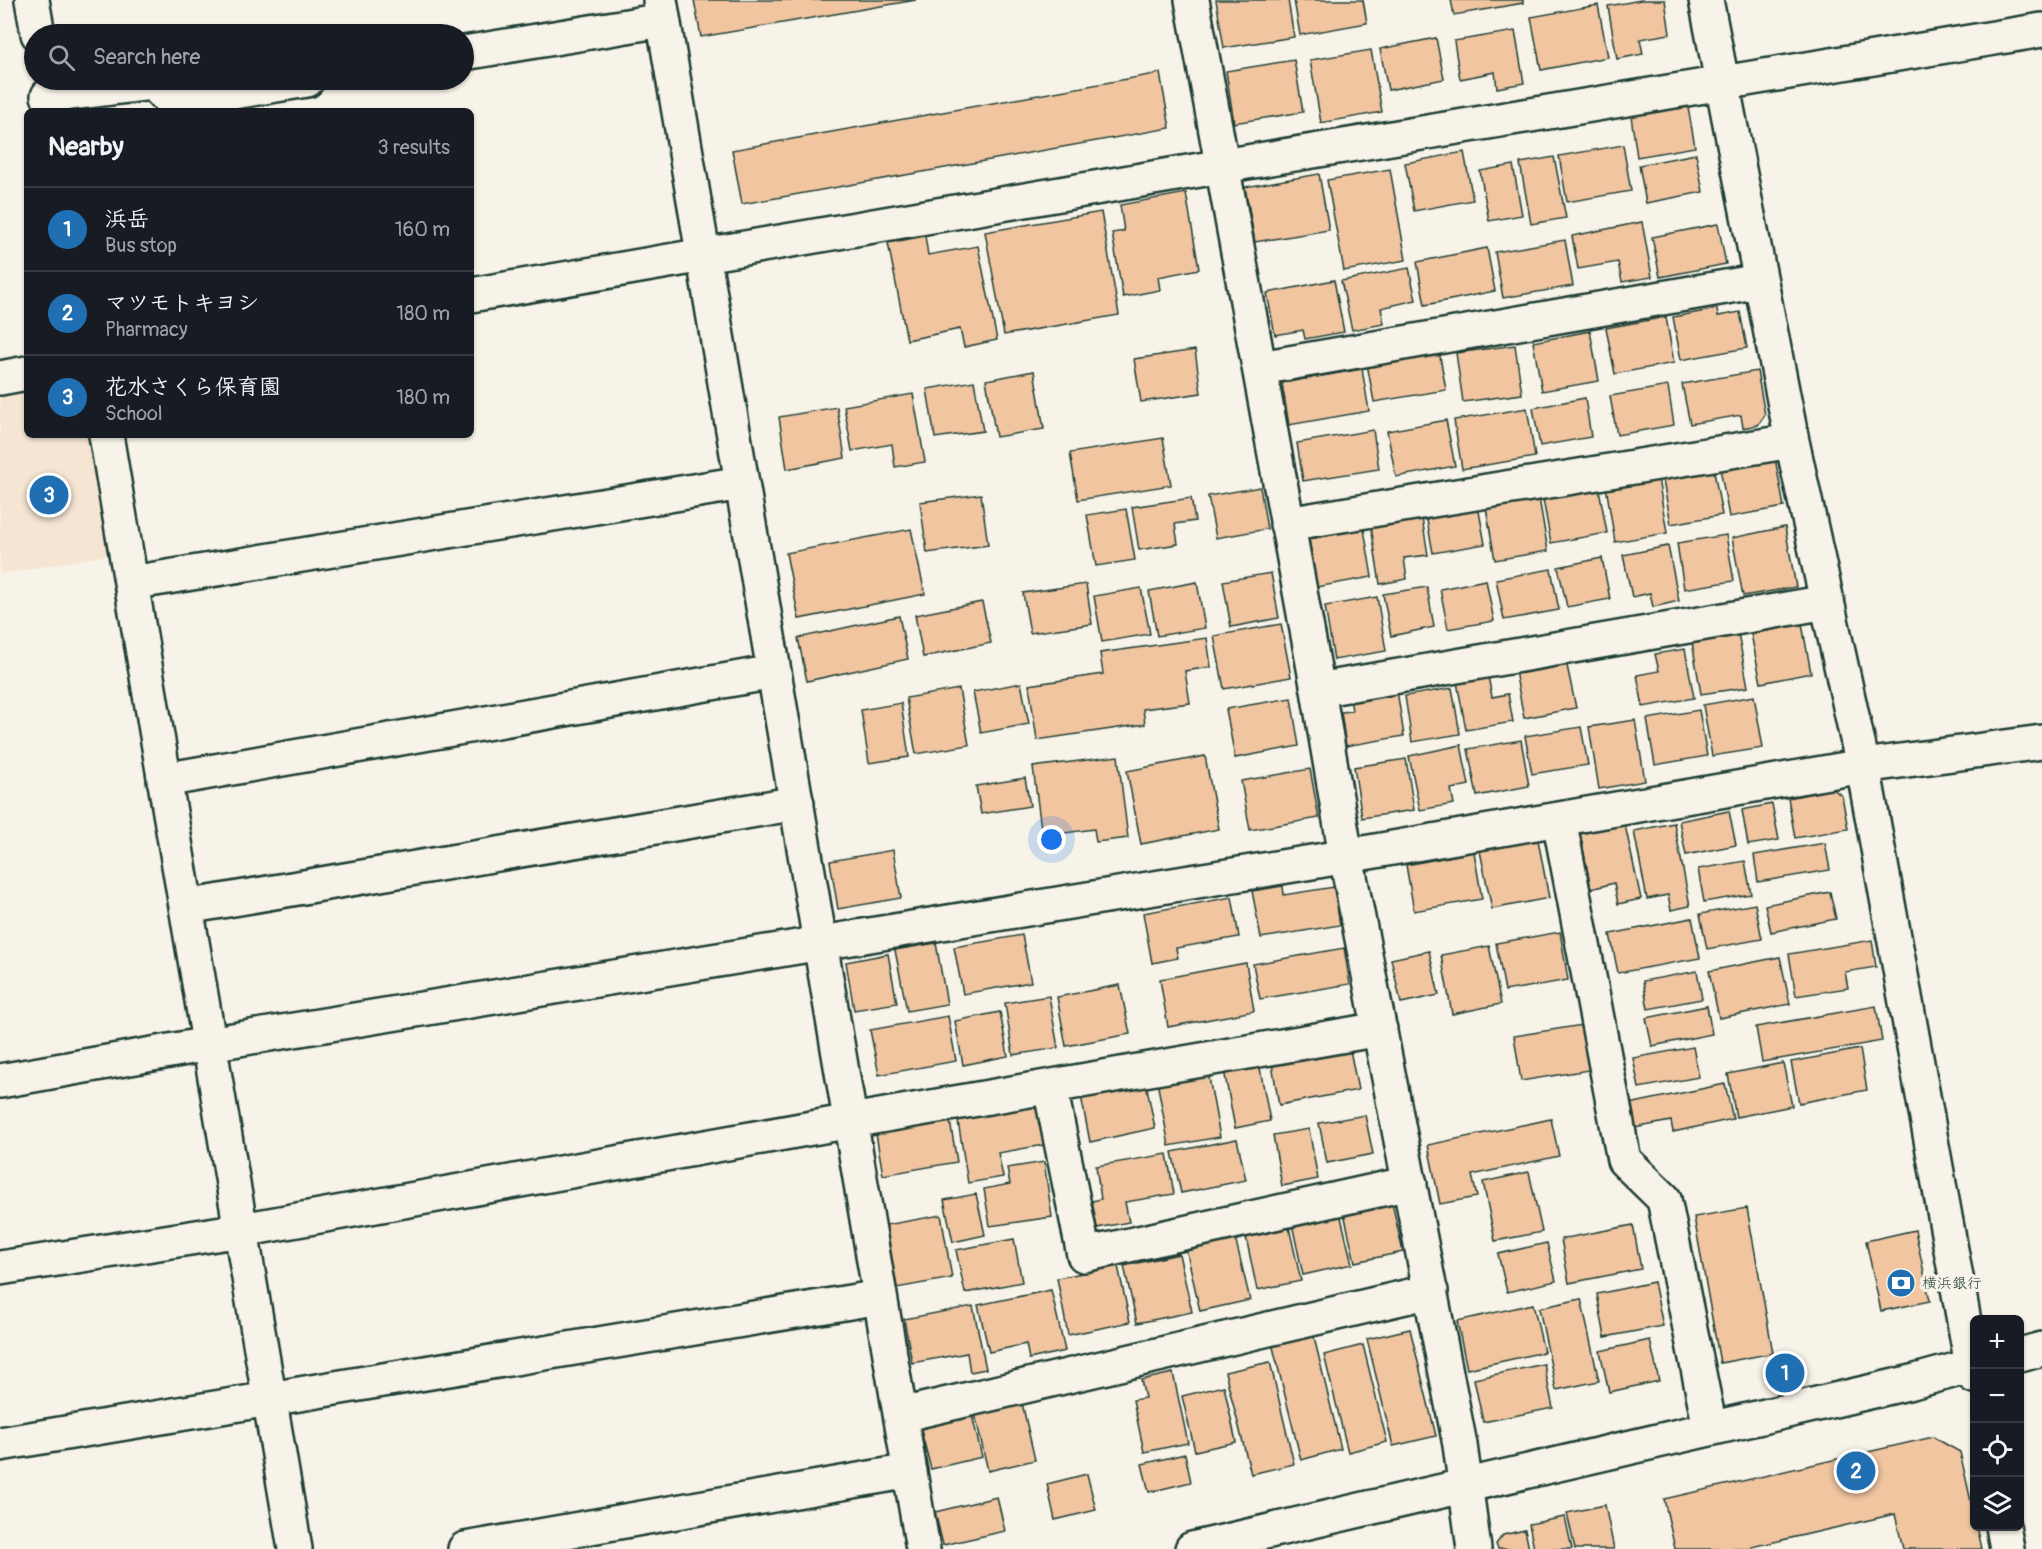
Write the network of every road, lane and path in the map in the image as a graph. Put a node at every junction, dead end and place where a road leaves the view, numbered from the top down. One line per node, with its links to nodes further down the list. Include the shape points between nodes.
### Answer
1 (32, 0): 5 (street)
2 (1192, 0): 13 (street)
3 (1706, 0): 8 (street)
4 (662, 10): 7 (street); 14 (street)
5 (36, 24)
6 (2042, 30): 8 (street)
7 (474, 51)
8 (1723, 83): 13 (street); 15 (street)
9 (93, 90): 12 (street)
10 (161, 90): 11 (street, via 172,102)
11 (246, 90)
12 (48, 96)
13 (1222, 166): 14 (street); 17 (street)
14 (703, 254): 16 (street); 22 (street)
15 (1760, 281): 17 (street); 21 (street)
16 (474, 294)
17 (1260, 368): 23 (street)
18 (24, 374): 19 (street)
19 (0, 378)
20 (107, 438): 24 (street)
21 (1792, 441): 23 (street); 25 (street)
22 (742, 483): 24 (street); 26 (street)
23 (1287, 524): 27 (street)
24 (131, 583): 30 (street)
25 (1827, 602): 27 (street); 29 (street)
26 (774, 672): 30 (street); 31 (street)
27 (1318, 690): 33 (street)
28 (2042, 742): 29 (street)
29 (1863, 766): 32 (street); 46 (street)
30 (164, 780): 34 (street)
31 (797, 803): 34 (street); 35 (street)
32 (1559, 819): 33 (street); 52 (street, via 1624,1160 1664,1199)
33 (1346, 856): 35 (street); 36 (street)
34 (186, 907): 37 (street)
35 (819, 943): 37 (street); 40 (street)
36 (1380, 1029): 39 (street); 41 (street)
37 (209, 1044): 38 (street); 42 (street)
38 (0, 1081)
39 (1050, 1087): 40 (street); 41 (street, via 1084,1255)
40 (850, 1121): 42 (street); 45 (street)
41 (1410, 1183): 44 (street)
42 (241, 1230): 43 (street); 50 (street)
43 (0, 1268)
44 (1431, 1291): 51 (street); 55 (street)
45 (880, 1297): 50 (street); 51 (street)
46 (1970, 1347)
47 (2042, 1349): 48 (street)
48 (2024, 1354)
49 (1970, 1370): 52 (street)
50 (270, 1400): 53 (street); 57 (street)
51 (901, 1415): 54 (street)
52 (1710, 1428): 55 (street)
53 (0, 1444)
54 (910, 1471): 58 (street); 59 (street)
55 (1465, 1485): 60 (street); 61 (street)
56 (2004, 1531): 62 (street)
57 (295, 1549)
58 (465, 1549)
59 (923, 1549)
60 (1192, 1549)
61 (1474, 1549)
62 (2007, 1549)

